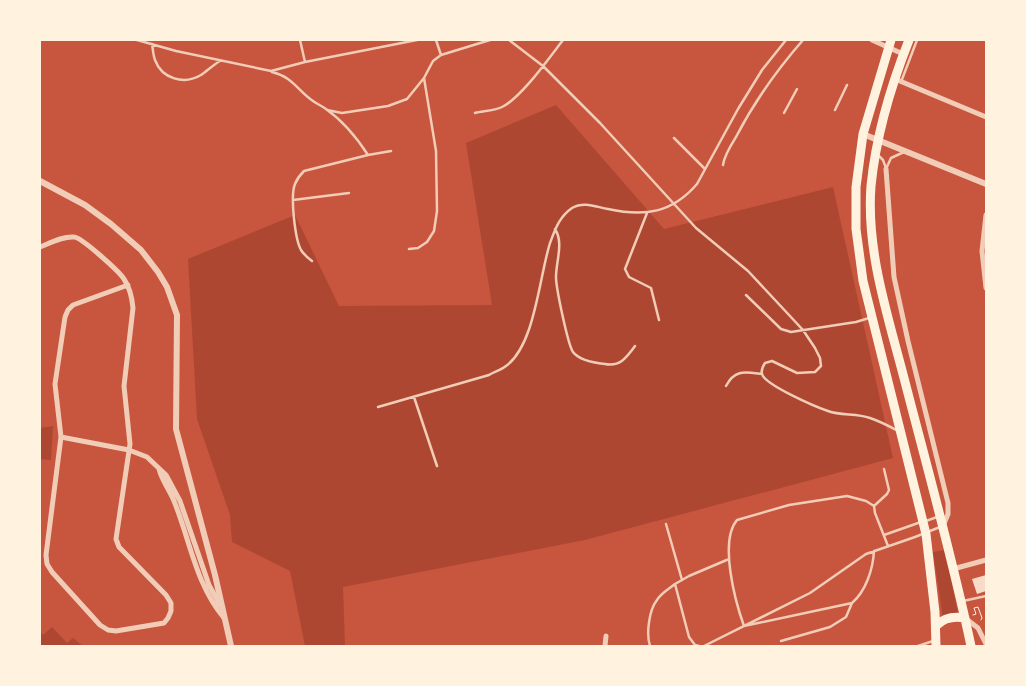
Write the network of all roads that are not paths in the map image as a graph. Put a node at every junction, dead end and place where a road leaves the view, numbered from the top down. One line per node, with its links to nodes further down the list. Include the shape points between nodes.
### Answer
1 (137, 40): 13 (lane)
2 (300, 40): 18 (lane)
3 (417, 40): 18 (lane)
4 (436, 40): 16 (lane)
5 (490, 40): 16 (lane)
6 (509, 40): 19 (lane)
7 (563, 40): 19 (lane)
8 (786, 40): 38 (lane, via 762,70)
9 (803, 40): 37 (lane, via 757,98)
10 (872, 40): 14 (street)
11 (908, 40): 15 (main road)
12 (917, 40): 22 (lane)
13 (152, 44): 17 (lane); 17 (lane, via 158,66 175,80 189,80 201,75)
14 (890, 44): 15 (street); 30 (main road)
15 (903, 54): 22 (main road)
16 (441, 55): 21 (lane, via 433,61)
17 (220, 61): 20 (lane)
18 (304, 62): 20 (lane)
19 (543, 66): 27 (lane, via 511,101 500,108); 44 (lane)
20 (271, 71): 25 (lane, via 293,81 312,101)
21 (424, 78): 25 (lane, via 407,99 388,106 342,113); 49 (lane, via 436,151 437,211 434,231 427,242 418,248)
22 (898, 80): 29 (street); 32 (main road)
23 (847, 85): 26 (lane)
24 (797, 89): 28 (lane)
25 (327, 110): 36 (lane, via 359,140)
26 (835, 110)
27 (474, 113)
28 (784, 113)
29 (986, 117)
30 (863, 134): 32 (street); 54 (main road, via 856,187 856,229)
31 (674, 138): 38 (lane)
32 (877, 139): 34 (street); 35 (main road)
33 (391, 151): 36 (lane)
34 (908, 152): 39 (lane, via 892,158); 41 (street)
35 (876, 154): 39 (lane); 69 (main road, via 871,187 878,276)
36 (368, 155): 43 (lane, via 304,171 294,186)
37 (723, 165)
38 (704, 169): 44 (lane, via 697,184)
39 (886, 169): 72 (street, via 894,277 948,503 948,514)
40 (40, 181): 85 (street, via 112,224 140,250 167,287 177,315 176,429)
41 (986, 184)
42 (349, 193): 43 (lane)
43 (293, 200): 50 (lane, via 300,249)
44 (674, 205): 45 (lane); 56 (lane, via 696,228 748,271)
45 (647, 213): 47 (lane, via 628,213 587,204 573,207); 55 (lane, via 625,269 629,277 651,288)
46 (986, 214): 52 (street, via 982,252)
47 (555, 229): 57 (lane, via 560,238 556,277 559,300 572,351 579,358 615,364 624,360); 60 (lane, via 544,261 526,340 518,354 506,367 489,375)
48 (40, 247): 51 (street, via 76,237 118,270)
49 (408, 249)
50 (312, 261)
51 (128, 285): 63 (street, via 74,305 67,311 55,384); 64 (street, via 133,308 124,386)
52 (986, 288)
53 (746, 295): 56 (lane, via 781,329 791,332)
54 (872, 317): 56 (lane); 62 (main road)
55 (659, 320)
56 (803, 330): 58 (lane, via 820,358 820,366 815,372 797,373 772,361 765,363)
57 (635, 346)
58 (762, 374): 59 (lane, via 739,373); 62 (lane, via 767,382 798,399 830,412 869,418)
59 (726, 386)
60 (414, 396): 61 (lane); 65 (lane)
61 (378, 406)
62 (901, 432): 70 (main road)
63 (62, 438): 64 (street); 64 (street, via 46,561 52,572 103,628 116,631 159,624 168,618 171,607 166,595 116,542)
64 (129, 450): 67 (street, via 149,459)
65 (437, 466)
66 (884, 468): 68 (lane, via 889,490)
67 (159, 469): 85 (street, via 166,475 180,501 209,586); 87 (street, via 205,590)
68 (874, 506): 73 (lane); 77 (lane, via 847,496 789,505 737,520 731,526)
69 (940, 516): 70 (lane); 72 (main road)
70 (923, 522): 73 (lane); 74 (main road)
71 (666, 524): 80 (lane)
72 (942, 526): 74 (lane); 79 (main road)
73 (884, 534): 75 (lane)
74 (926, 534): 75 (lane); 88 (main road)
75 (888, 546): 76 (lane)
76 (874, 551): 84 (lane, via 874,560 861,595); 89 (lane, via 810,592)
77 (729, 559): 80 (lane); 89 (lane, via 732,584)
78 (986, 560): 79 (street)
79 (952, 569): 83 (main road)
80 (682, 580): 81 (lane)
81 (675, 584): 96 (lane, via 656,601 648,640); 97 (lane, via 689,637)
82 (986, 596): 83 (lane)
83 (961, 602): 86 (main road)
84 (852, 603): 89 (lane); 91 (lane, via 846,617 830,627)
85 (223, 610): 87 (street)
86 (965, 618): 88 (main road, via 944,619); 93 (street, via 978,628); 100 (main road)
87 (225, 620): 94 (street)
88 (937, 625): 92 (main road)
89 (744, 626): 98 (lane)
90 (606, 636): 95 (street)
91 (781, 641)
92 (936, 643): 99 (lane)
93 (986, 644)
94 (231, 646)
95 (605, 646)
96 (650, 646)
97 (695, 646)
98 (704, 646)
99 (918, 646)
100 (971, 646)

